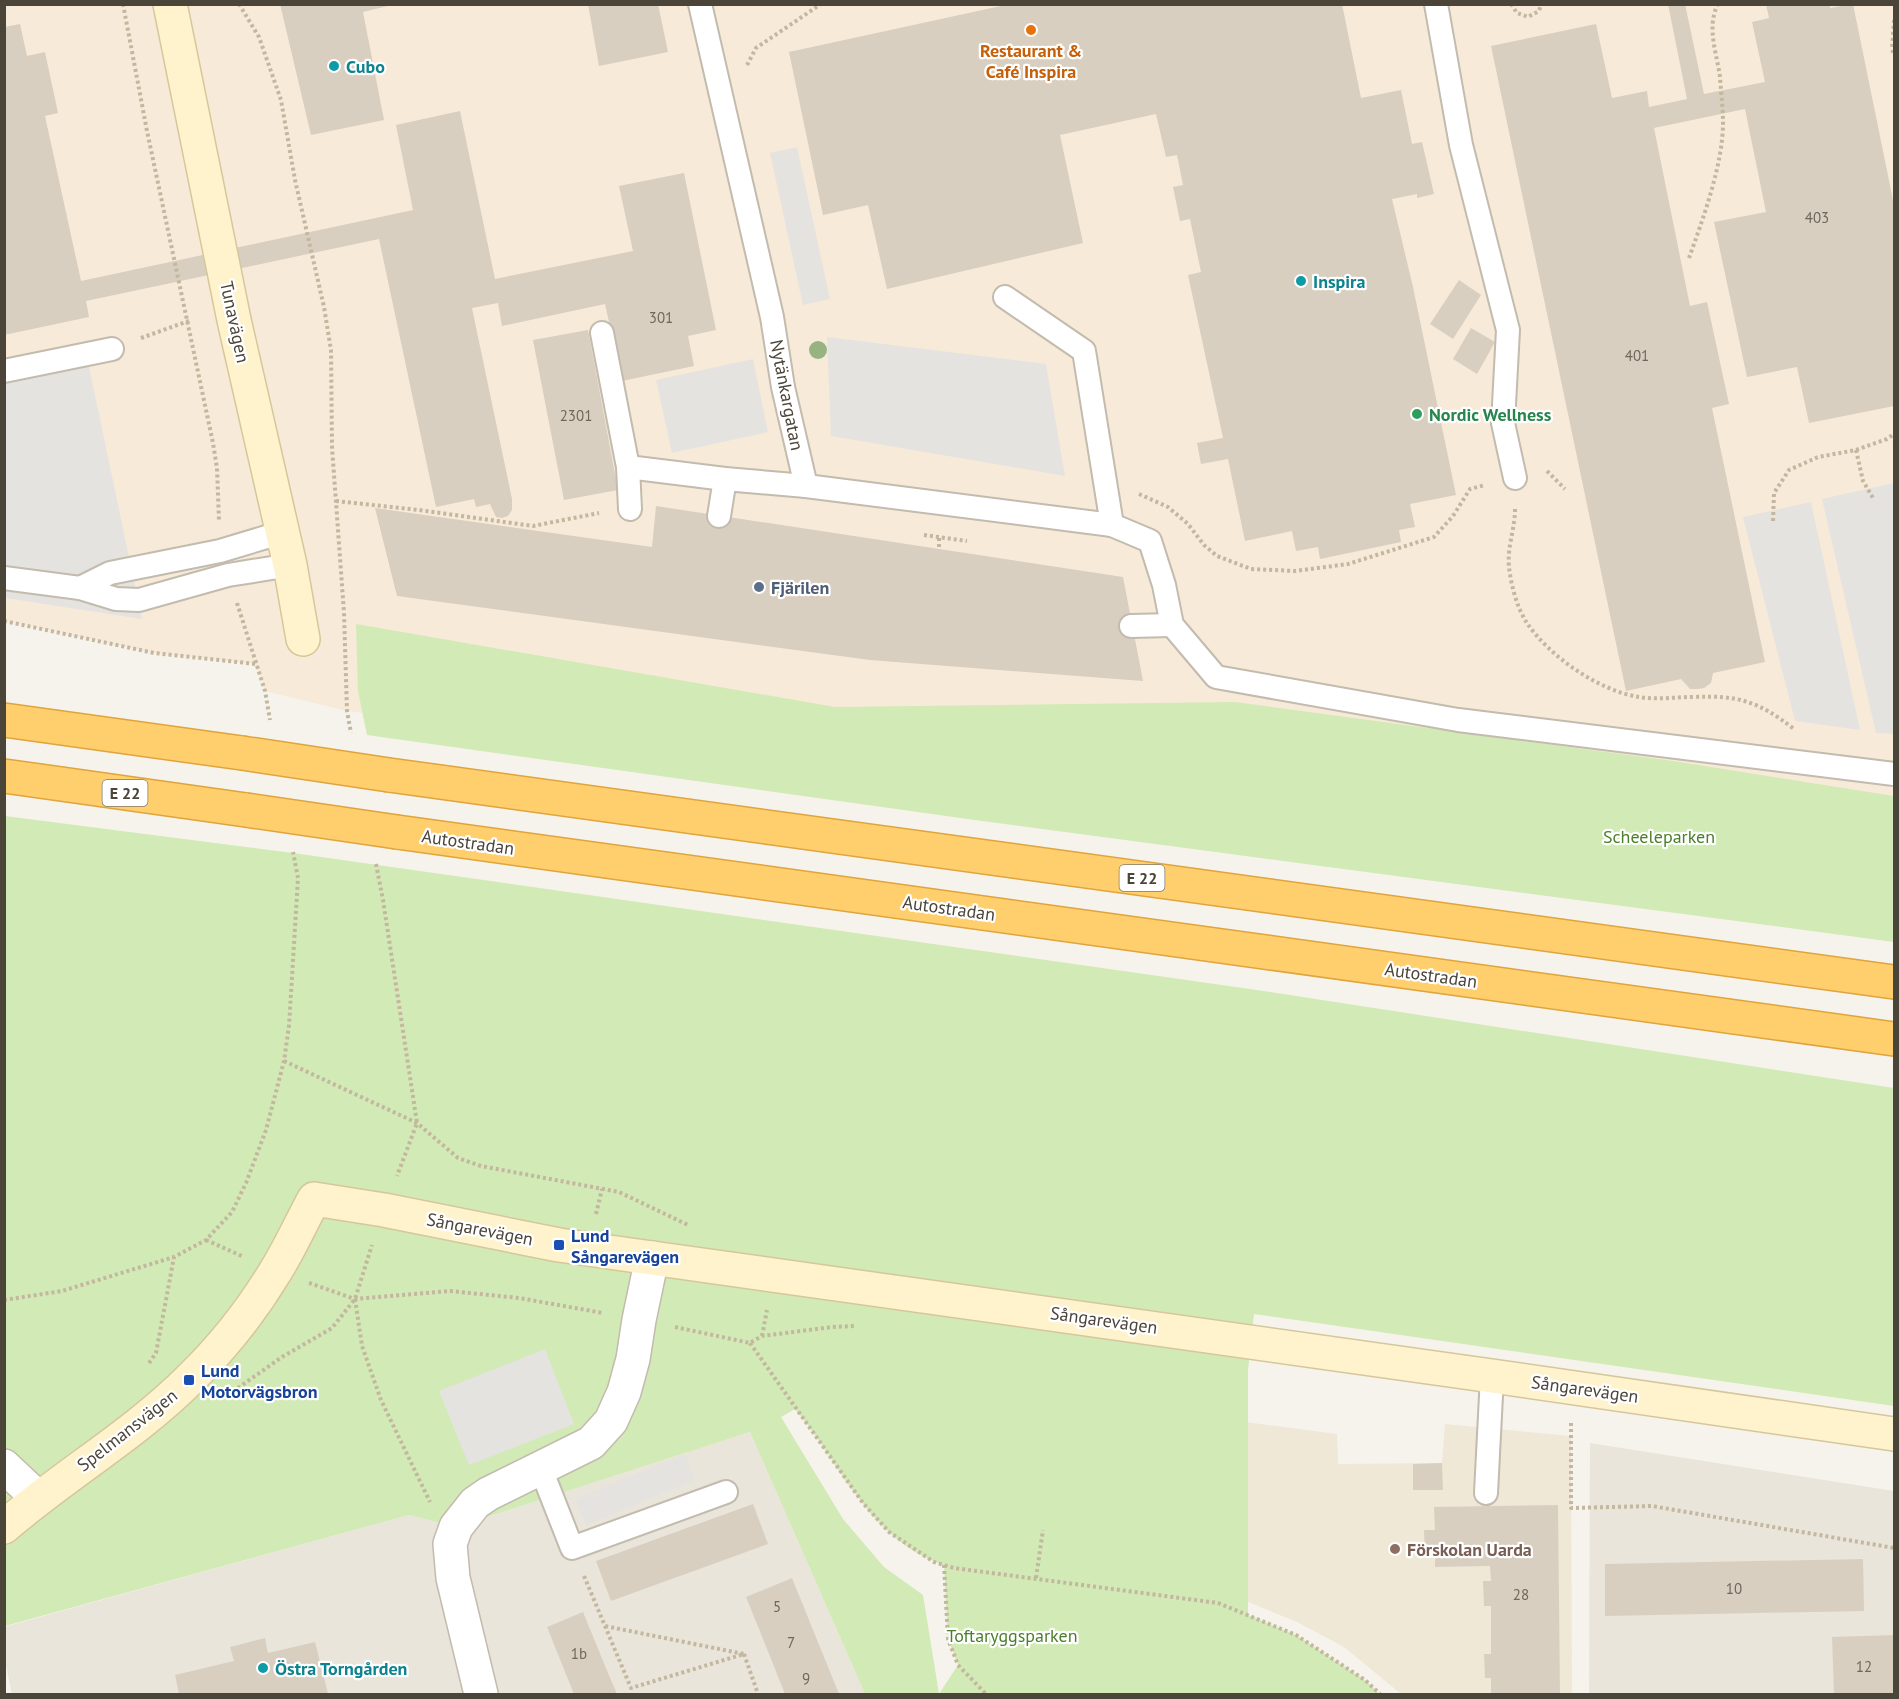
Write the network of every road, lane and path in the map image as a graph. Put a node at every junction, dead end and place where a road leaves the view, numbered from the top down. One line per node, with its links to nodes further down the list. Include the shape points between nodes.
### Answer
1 (170, 4): 33 (street, Tunavägen, via 234,320)
2 (239, 4): 27 (path, via 259,37 281,100 324,307 331,350)
3 (700, 4): 24 (lane, Nytänkargatan, via 772,317 783,387)
4 (821, 4): 12 (path, via 756,48)
5 (1436, 4): 22 (lane, via 1461,145 1508,330 1503,423)
6 (1511, 4): 7 (path, via 1517,13 1528,17 1539,11)
7 (1541, 4)
8 (1718, 4): 13 (path, via 1712,34 1723,125 1717,168)
9 (124, 5): 15 (path)
10 (1894, 20): 11 (path)
11 (1894, 55)
12 (746, 74)
13 (1689, 258)
14 (1005, 297): 25 (lane, via 1084,351)
15 (189, 321): 17 (path); 36 (path, via 217,468)
16 (602, 333): 21 (lane)
17 (112, 349): 18 (lane)
18 (4, 371)
19 (1894, 434): 20 (path)
20 (1856, 450): 26 (path, via 1863,481); 31 (path, via 1818,457 1789,470 1774,493)
21 (628, 466): 23 (lane); 28 (lane)
22 (1515, 478): 25 (path, via 1470,489 1434,537 1348,564 1295,571 1251,569 1217,556 1168,507 1140,494); 48 (path, via 1515,517 1508,552 1515,595 1536,635 1561,658 1591,680 1616,691 1661,699 1731,697 1770,711)
23 (725, 479): 24 (lane); 30 (lane)
24 (806, 486): 32 (lane)
25 (1106, 489): 32 (lane)
26 (1873, 498)
27 (336, 501): 29 (path, via 533,526); 49 (path)
28 (630, 509)
29 (580, 516)
30 (719, 516)
31 (1773, 521)
32 (1112, 525): 42 (lane, via 1150,541)
33 (283, 532): 36 (lane); 37 (street, Tunavägen)
34 (939, 538): 35 (path)
35 (939, 549)
36 (220, 551): 40 (lane, via 110,573)
37 (290, 565): 38 (lane); 44 (street, Tunavägen)
38 (228, 575): 40 (lane, via 139,600 116,599); 45 (path)
39 (4, 578): 40 (lane)
40 (80, 588)
41 (4, 621): 45 (path, via 154,653)
42 (1172, 625): 43 (lane); 50 (lane, via 1216,676 1458,720)
43 (1131, 626)
44 (303, 639)
45 (256, 664): 47 (path)
46 (4, 720): 54 (highway, E 22, bridge)
47 (271, 726)
48 (1802, 732)
49 (351, 733)
50 (1894, 774)
51 (4, 776): 55 (highway, Autostradan / E 22, bridge)
52 (291, 842): 56 (path, via 298,878)
53 (374, 855): 57 (path)
54 (1894, 982)
55 (1894, 1040)
56 (284, 1062): 57 (path); 63 (path, via 266,1130 232,1212 206,1240)
57 (417, 1123): 58 (path, via 458,1158 481,1166); 60 (path)
58 (602, 1188): 61 (path); 62 (path, via 619,1192)
59 (314, 1199): 60 (street, Sångarevägen); 77 (street, Spelmansvägen, via 276,1271 244,1319 209,1359 126,1434)
60 (384, 1210): 64 (street, Sångarevägen, via 559,1245); 65 (path)
61 (597, 1212)
62 (694, 1228)
63 (174, 1257): 66 (path, via 62,1291); 68 (path, via 156,1353)
64 (652, 1258): 67 (street); 69 (street, Sångarevägen)
65 (355, 1299): 67 (path, via 432,1292 483,1293); 70 (path, via 332,1328 282,1357); 80 (path, via 362,1346 381,1400)
66 (4, 1300)
67 (639, 1320): 74 (street, via 624,1392 611,1421 591,1443); 83 (path, via 750,1343 863,1503 889,1532 918,1553)
68 (149, 1363)
69 (1492, 1376): 72 (street, Sångarevägen); 76 (lane)
70 (219, 1402)
71 (1571, 1419): 82 (path, via 1570,1508 1652,1506)
72 (1894, 1434)
73 (4, 1466): 77 (street)
74 (542, 1469): 80 (street, via 475,1503 456,1527); 81 (lane)
75 (726, 1492): 81 (lane)
76 (1486, 1493)
77 (38, 1498): 78 (street, Spelmansvägen)
78 (4, 1527)
79 (1043, 1530): 84 (path)
80 (450, 1544): 87 (street, via 453,1578)
81 (572, 1548): 85 (path)
82 (1894, 1548)
83 (944, 1565): 84 (path); 89 (path, via 948,1639 958,1665)
84 (1036, 1578): 90 (path, via 1218,1603 1296,1635 1365,1680)
85 (605, 1626): 86 (path); 86 (path, via 632,1688)
86 (744, 1654): 88 (path)
87 (481, 1695)
88 (758, 1695)
89 (986, 1695)
90 (1380, 1695)

